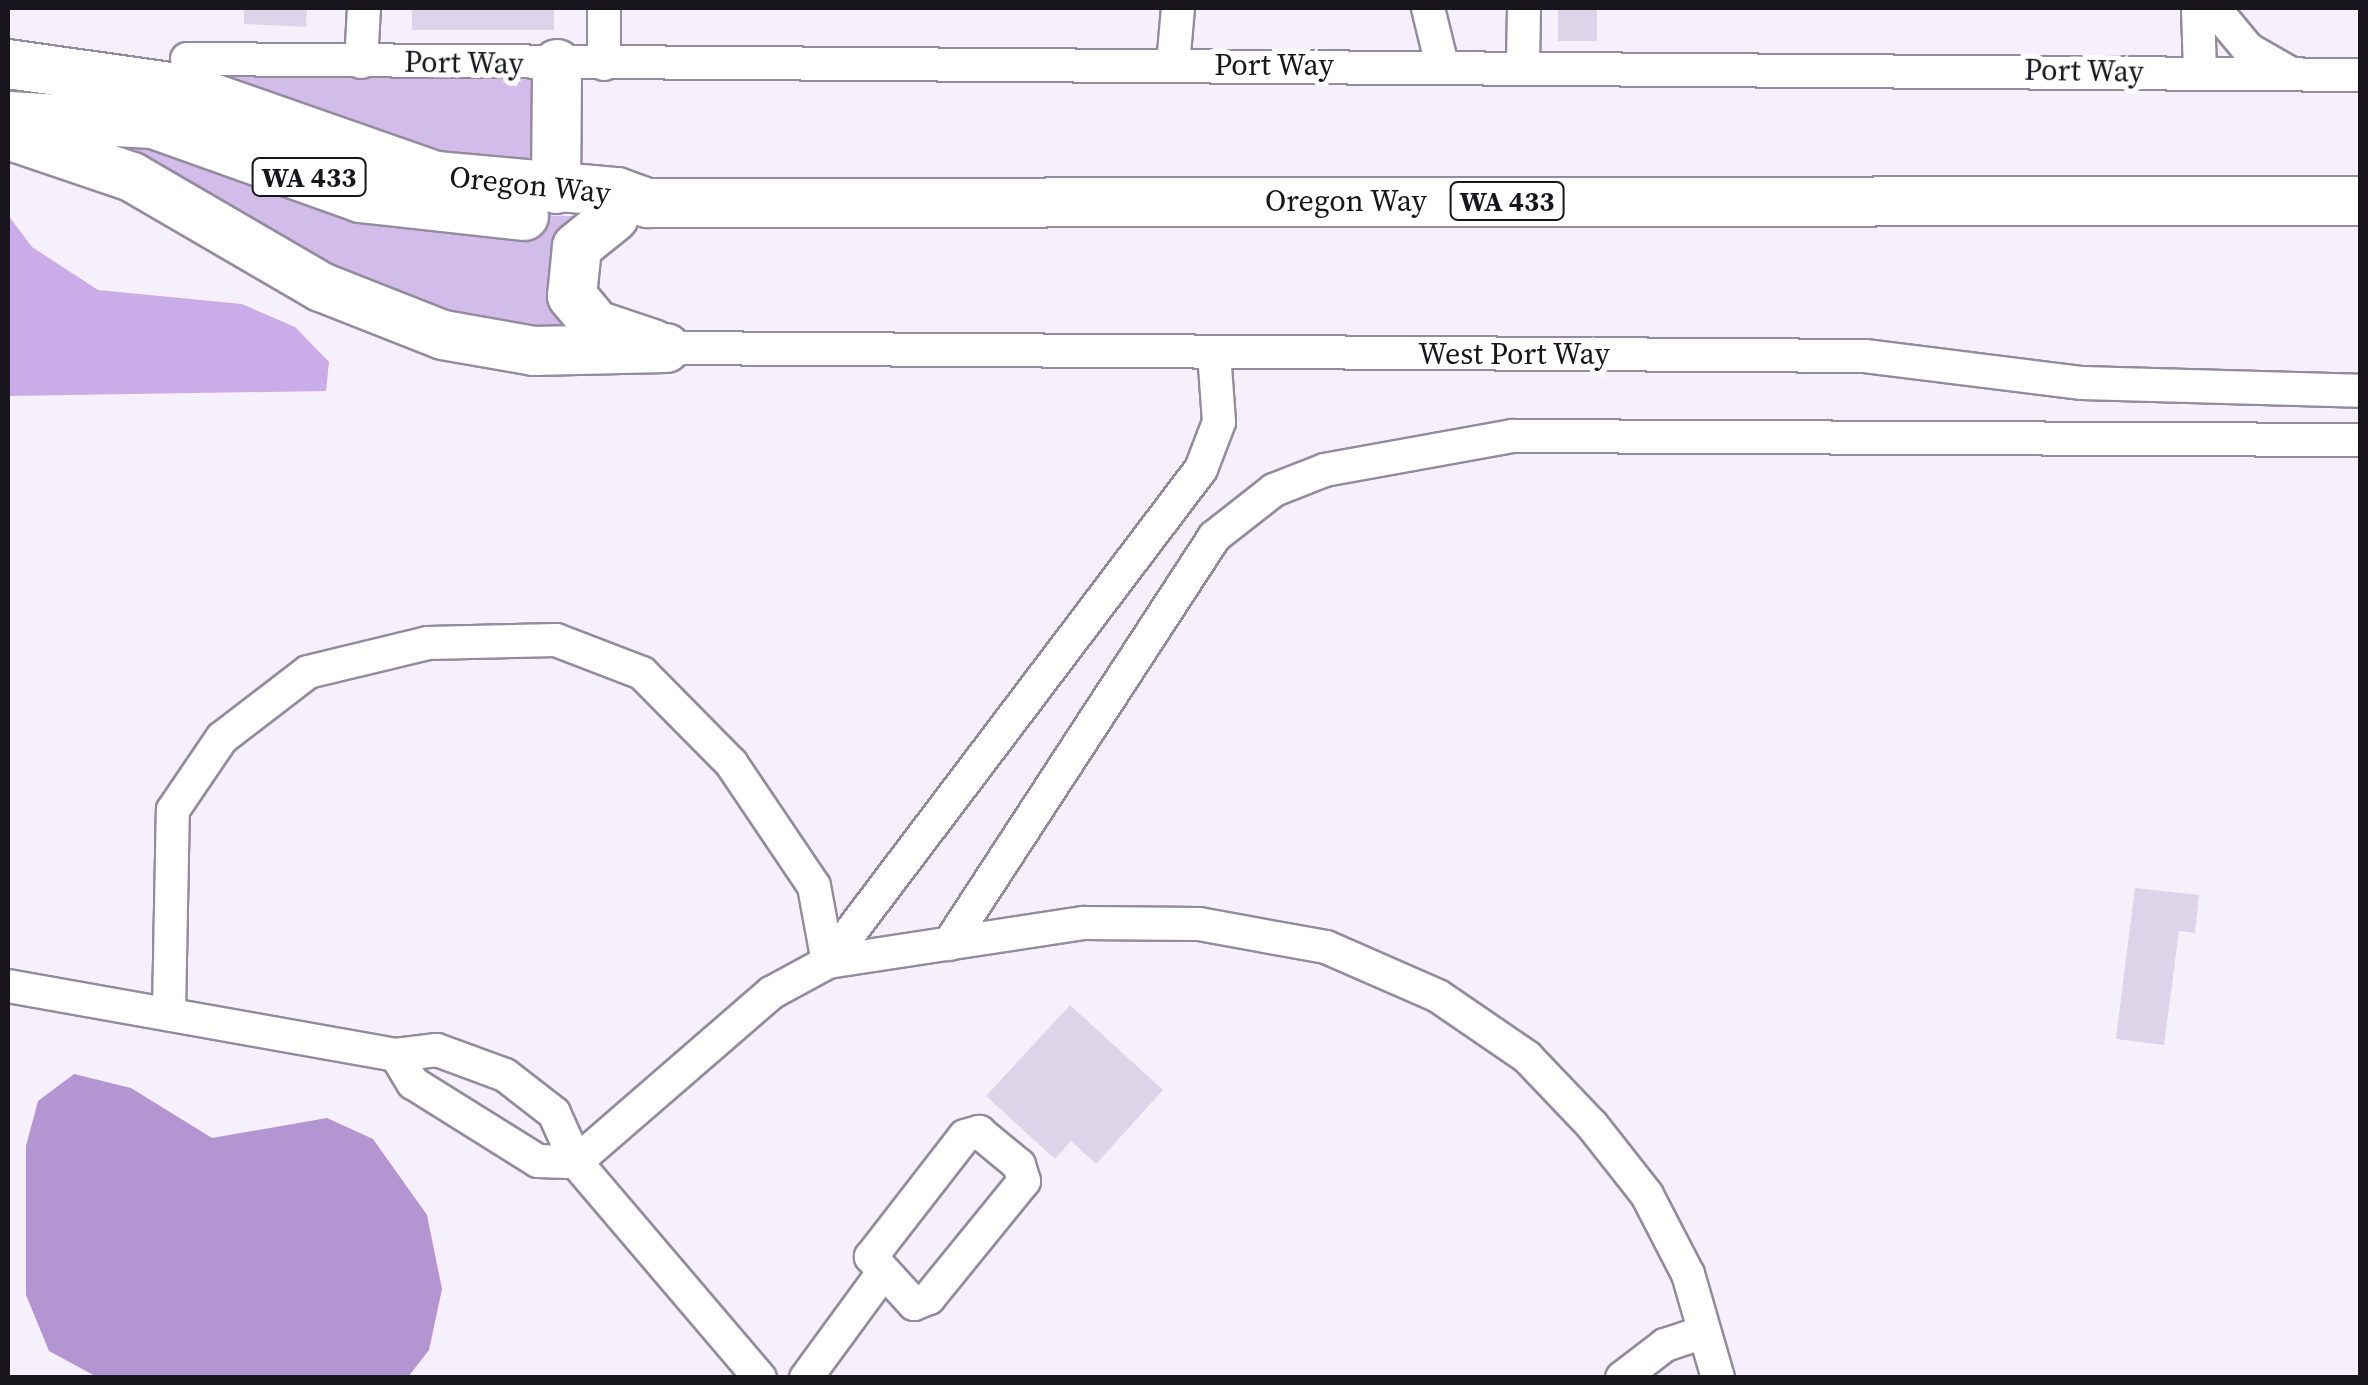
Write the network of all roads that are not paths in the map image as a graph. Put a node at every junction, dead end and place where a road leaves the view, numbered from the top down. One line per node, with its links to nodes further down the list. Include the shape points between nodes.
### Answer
1 (364, 8): 9 (street)
2 (604, 8): 12 (street)
3 (1178, 8): 13 (street)
4 (1428, 8): 14 (street)
5 (1524, 8): 15 (street)
6 (2198, 8): 16 (street)
7 (2214, 8): 17 (street, via 2248,49)
8 (187, 59): 9 (street, Port Way)
9 (361, 62): 11 (street, Port Way)
10 (8, 64): 21 (highway, Oregon Way / WA 433, via 126,75 436,176)
11 (558, 64): 12 (street, Port Way); 21 (highway)
12 (604, 64): 13 (street, Port Way)
13 (1173, 65): 14 (street, Port Way)
14 (1442, 65): 15 (street, Port Way)
15 (1524, 65): 16 (street, Port Way)
16 (2200, 72): 17 (street, Port Way)
17 (2292, 74): 18 (street, Port Way)
18 (2360, 75)
19 (8, 116): 23 (highway, Oregon Way / WA 433, via 153,124 361,198 445,214)
20 (8, 135): 24 (highway, via 132,176 321,287 443,335 534,351)
21 (556, 189): 23 (highway, Oregon Way / WA 433)
22 (2360, 201): 23 (highway, Oregon Way / WA 433)
23 (631, 210): 24 (highway, via 577,247 572,296 596,326)
24 (666, 348): 25 (street, West Port Way)
25 (1214, 352): 26 (street, West Port Way, via 1866,356 2082,384); 29 (street, via 1218,422 1201,469)
26 (2360, 390)
27 (2360, 440): 28 (street, via 1512,436 1325,470 1274,490 1214,537)
28 (950, 944): 29 (street); 35 (street, via 1084,924 1199,924 1326,947 1438,996 1527,1057 1592,1124 1647,1195)
29 (828, 962): 31 (street, via 814,886 731,763 642,672 556,640 428,643 308,672 222,738 173,810); 33 (street, via 771,993)
30 (8, 986): 31 (street)
31 (169, 1012): 32 (street)
32 (396, 1055): 33 (street, via 413,1084 538,1162); 33 (street, via 438,1050 506,1075 554,1113)
33 (576, 1162): 36 (street)
34 (880, 1277): 34 (street, via 871,1257 965,1136 979,1132 1019,1165 1024,1181 929,1298 914,1304); 37 (street)
35 (1704, 1332): 38 (street, via 1666,1345); 39 (street)
36 (760, 1378)
37 (806, 1378)
38 (1622, 1378)
39 (1718, 1378)

